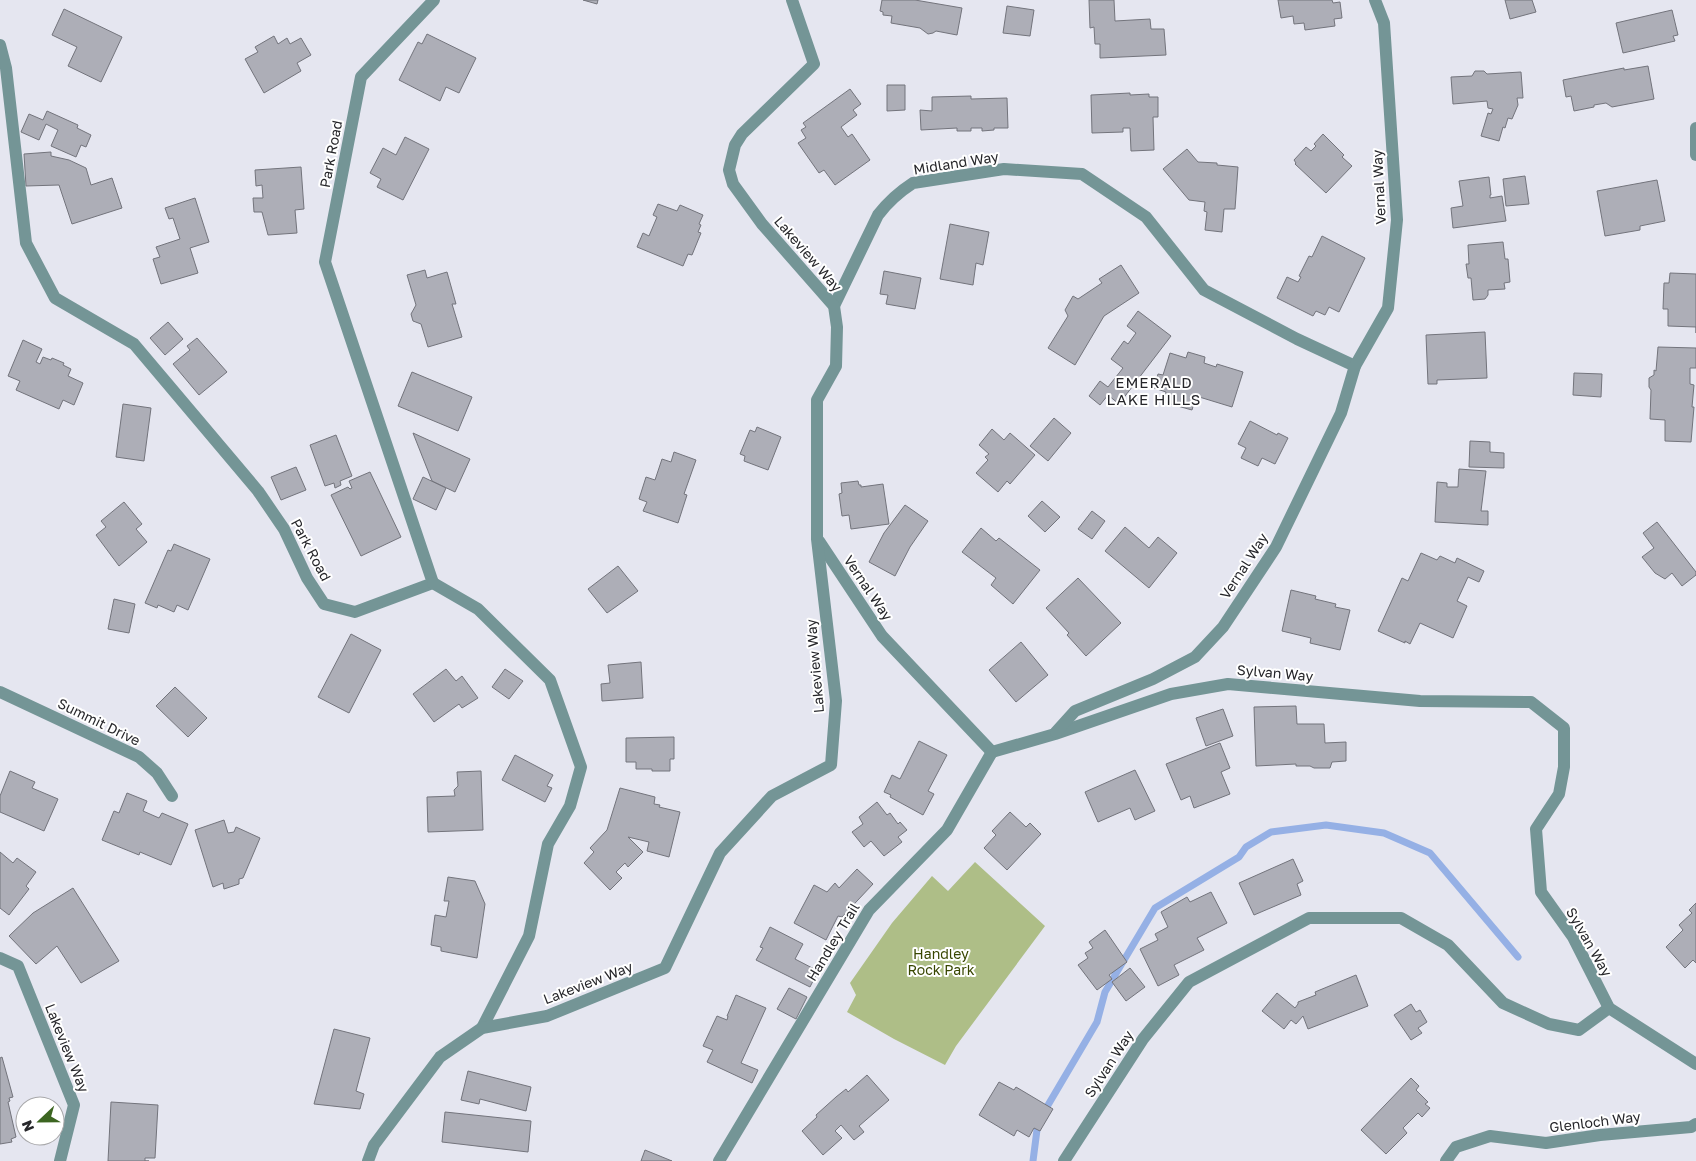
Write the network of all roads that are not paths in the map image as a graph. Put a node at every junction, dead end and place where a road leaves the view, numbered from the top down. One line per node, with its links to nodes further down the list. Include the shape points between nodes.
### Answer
1 (434, 0): 10 (street, Park Road, via 361,77 326,262)
2 (792, 0): 7 (street, Lakeview Way, via 814,64 742,134 735,145 729,170 743,200)
3 (1375, 0): 8 (street, Vernal Way, via 1384,23 1397,220 1388,308)
4 (0, 45): 10 (street, Park Road, via 6,68 26,243 55,298 134,344 258,491 284,529 306,578 324,604 355,612)
5 (1696, 128): 6 (street)
6 (1696, 155)
7 (834, 306): 8 (street, Midland Way, via 878,215 887,203 913,183 1004,169 1082,174 1146,217 1204,290); 9 (street, Lakeview Way, via 836,366 817,400)
8 (1355, 366): 12 (street, Vernal Way, via 1341,413 1276,547 1223,627 1195,657 1153,679 1075,711)
9 (818, 539): 13 (street, Vernal Way, via 882,636); 17 (street, Lakeview Way, via 836,701 831,765 772,796 720,853 665,968 546,1016)
10 (432, 583): 17 (street, via 478,609 550,680 581,767 570,806 548,844 529,936)
11 (0, 692): 14 (street, Summit Drive, via 139,757 157,773)
12 (1055, 734): 13 (street); 16 (street, Sylvan Way, via 1171,694 1228,684 1420,701 1531,702 1564,728 1564,767 1559,794 1536,830 1541,892 1573,937)
13 (992, 752): 22 (street, Handley Trail, via 947,830 869,910)
14 (172, 796)
15 (0, 958): 20 (street, Lakeview Way, via 18,966 74,1105)
16 (1609, 1008): 18 (street); 23 (street, Sylvan Way, via 1579,1030 1549,1024 1503,1003 1448,945 1401,918 1309,918 1189,982 1142,1040)
17 (482, 1028): 21 (street, Lakeview Way, via 440,1057 374,1145)
18 (1696, 1064)
19 (1696, 1124): 24 (street, Glenloch Way, via 1546,1143 1490,1136 1456,1147)
20 (60, 1161)
21 (368, 1161)
22 (719, 1161)
23 (1064, 1161)
24 (1446, 1161)

